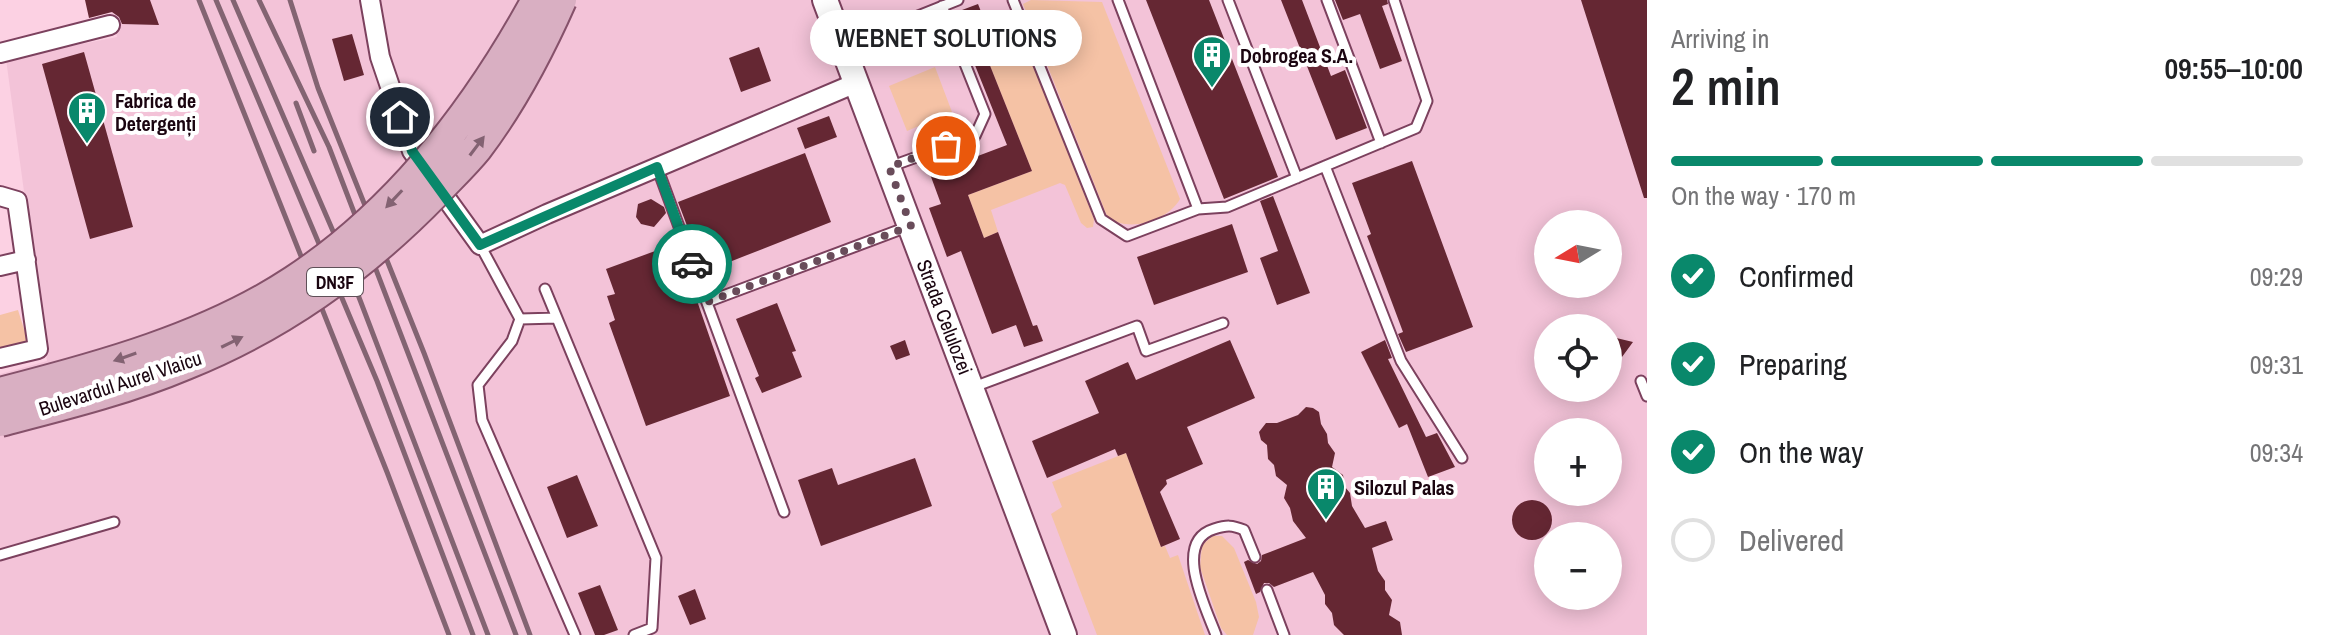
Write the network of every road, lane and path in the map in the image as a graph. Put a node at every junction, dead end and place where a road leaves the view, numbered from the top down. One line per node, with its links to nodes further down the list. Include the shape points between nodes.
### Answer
1 (370, 0): 24 (street, via 380,57 412,151)
2 (537, 0): 35 (main road, Bulevardul Aurel Vlaicu / DN3F, one-way to 35, bridge, via 486,88 444,143 387,206 313,267 184,337)
3 (561, 0): 37 (main road, Bulevardul Aurel Vlaicu / DN3F, one-way to 3, bridge, via 186,364 300,306 355,268 476,148 528,67)
4 (825, 0): 13 (street, Strada Celulozei)
5 (958, 0): 11 (lane)
6 (1013, 0): 22 (lane, via 1101,219 1127,236)
7 (1118, 0): 22 (lane)
8 (1228, 0): 20 (lane)
9 (1327, 0): 16 (lane)
10 (1394, 0): 16 (lane, via 1427,101 1416,128)
11 (942, 6): 13 (lane); 19 (lane, via 985,114 975,136)
12 (110, 25): 14 (street)
13 (843, 46): 15 (street, Strada Celulozei)
14 (0, 53)
15 (856, 83): 18 (street); 19 (street, Strada Celulozei)
16 (1381, 143): 17 (lane)
17 (1325, 166): 20 (lane); 38 (lane, via 1401,361)
18 (657, 167): 24 (street); 28 (lane)
19 (889, 167): 23 (street, Strada Celulozei)
20 (1297, 178): 22 (lane, via 1227,207)
21 (8, 199): 25 (street)
22 (1198, 209)
23 (911, 226): 28 (lane); 34 (street, Strada Celulozei)
24 (480, 245): 30 (lane)
25 (26, 260): 26 (street); 32 (street, via 38,349)
26 (0, 266)
27 (545, 289): 29 (lane)
28 (707, 302): 39 (lane)
29 (557, 318): 30 (lane); 45 (lane, via 656,558 652,628)
30 (520, 319): 44 (lane, via 512,341 478,385 482,420)
31 (1223, 323): 34 (lane, via 1146,351 1137,326)
32 (0, 358)
33 (1641, 381): 36 (lane)
34 (971, 388): 46 (street, Strada Celulozei)
35 (0, 393)
36 (1647, 396)
37 (0, 421)
38 (1462, 458)
39 (784, 512)
40 (114, 522): 41 (lane)
41 (0, 555)
42 (1255, 557): 47 (lane, via 1244,530 1229,524 1206,531 1194,548 1194,572)
43 (1267, 590): 48 (lane)
44 (575, 635)
45 (634, 635)
46 (1064, 635)
47 (1216, 635)
48 (1284, 635)

